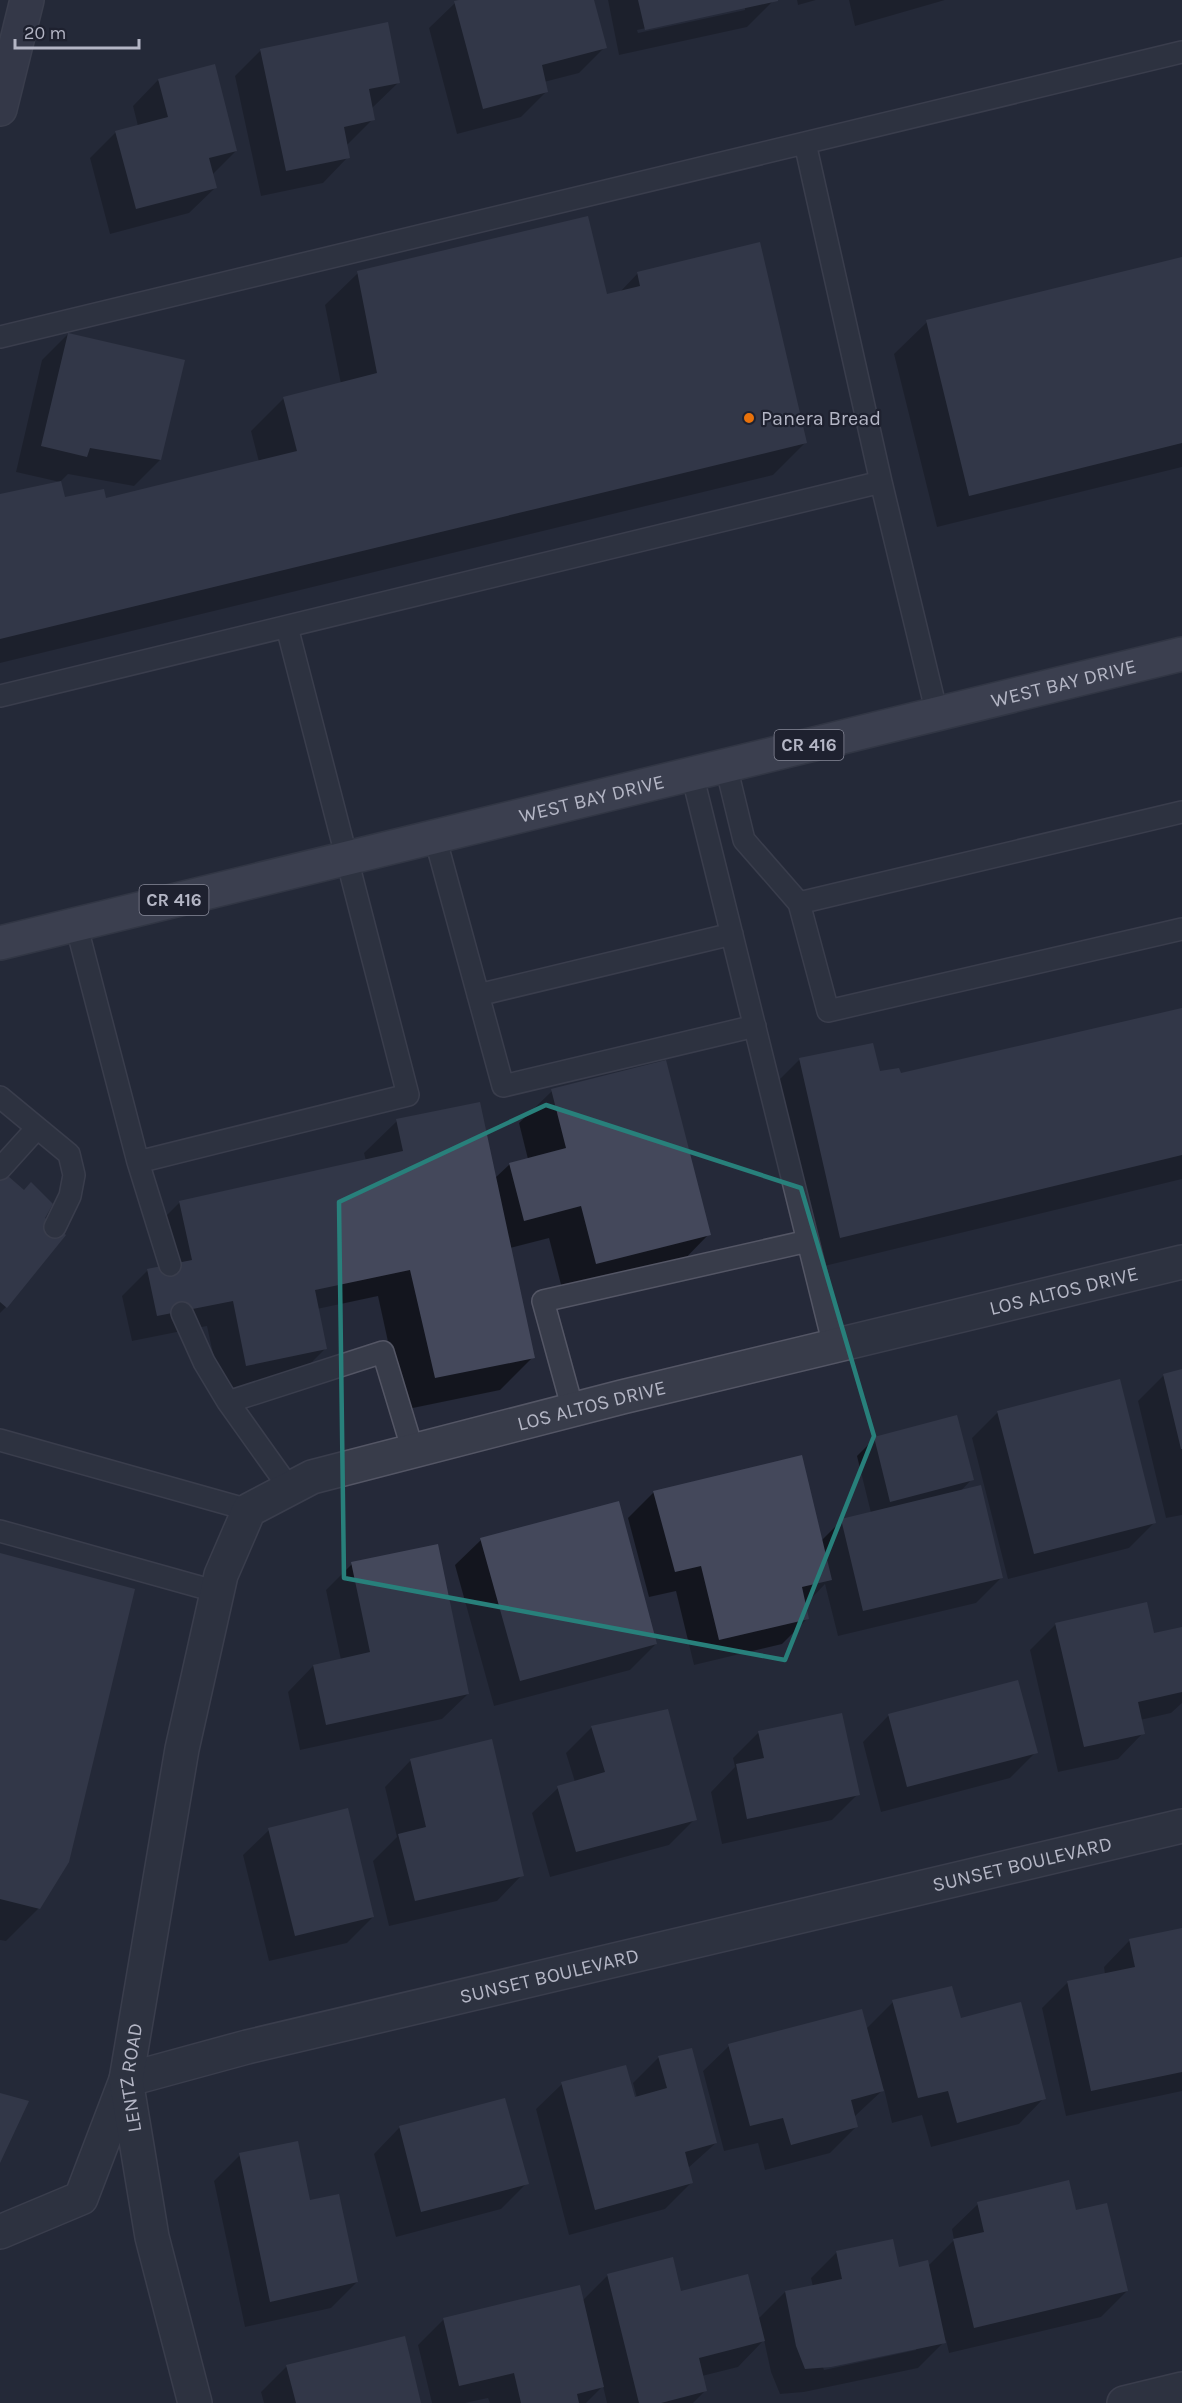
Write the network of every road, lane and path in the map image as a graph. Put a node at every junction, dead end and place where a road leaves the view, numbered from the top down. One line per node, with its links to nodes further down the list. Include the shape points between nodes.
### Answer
1 (27, 0): 3 (street)
2 (1182, 52): 4 (lane)
3 (0, 109)
4 (805, 143): 5 (lane); 6 (lane)
5 (0, 337)
6 (881, 482): 7 (lane); 10 (lane)
7 (287, 627): 9 (lane); 15 (lane)
8 (1182, 654): 10 (main road, WEST BAY DRIVE / CR 416)
9 (0, 696)
10 (937, 714): 11 (main road, WEST BAY DRIVE / CR 416)
11 (726, 766): 12 (main road, WEST BAY DRIVE / CR 416); 16 (lane, via 744,840)
12 (692, 774): 14 (main road, WEST BAY DRIVE / CR 416); 19 (lane)
13 (1182, 812): 16 (lane)
14 (435, 837): 15 (main road, WEST BAY DRIVE / CR 416); 21 (lane)
15 (348, 858): 17 (main road, WEST BAY DRIVE / CR 416); 25 (lane, via 408,1095)
16 (799, 903): 18 (lane, via 828,1011)
17 (76, 924): 20 (main road, WEST BAY DRIVE / CR 416); 25 (lane)
18 (1182, 929)
19 (732, 934): 21 (lane); 22 (lane)
20 (0, 943)
21 (478, 995): 22 (lane, via 503,1086)
22 (754, 1026): 28 (lane)
23 (0, 1097): 24 (lane)
24 (38, 1128): 26 (lane); 27 (lane, via 69,1154 74,1175 70,1197)
25 (138, 1162): 30 (lane)
26 (0, 1169)
27 (55, 1227)
28 (808, 1241): 32 (lane); 34 (lane, via 543,1301)
29 (1182, 1262): 32 (street, LOS ALTOS DRIVE)
30 (170, 1265)
31 (183, 1313): 33 (lane, via 204,1362)
32 (834, 1346): 34 (street, LOS ALTOS DRIVE)
33 (228, 1402): 36 (lane, via 383,1352); 37 (lane)
34 (573, 1410): 36 (street, LOS ALTOS DRIVE)
35 (0, 1440): 38 (lane)
36 (413, 1451): 37 (street, LOS ALTOS DRIVE, via 312,1477)
37 (290, 1489): 38 (street, LOS ALTOS DRIVE)
38 (249, 1510): 40 (street, via 221,1575)
39 (0, 1531): 40 (lane)
40 (218, 1592): 42 (street, LENTZ ROAD, via 182,1749)
41 (1182, 1826): 42 (street, SUNSET BOULEVARD, via 247,2047)
42 (126, 2080): 43 (street, via 81,2198); 45 (street, LENTZ ROAD, via 152,2237)
43 (0, 2232)
44 (1182, 2389): 46 (street)
45 (195, 2403)
46 (1124, 2403)

